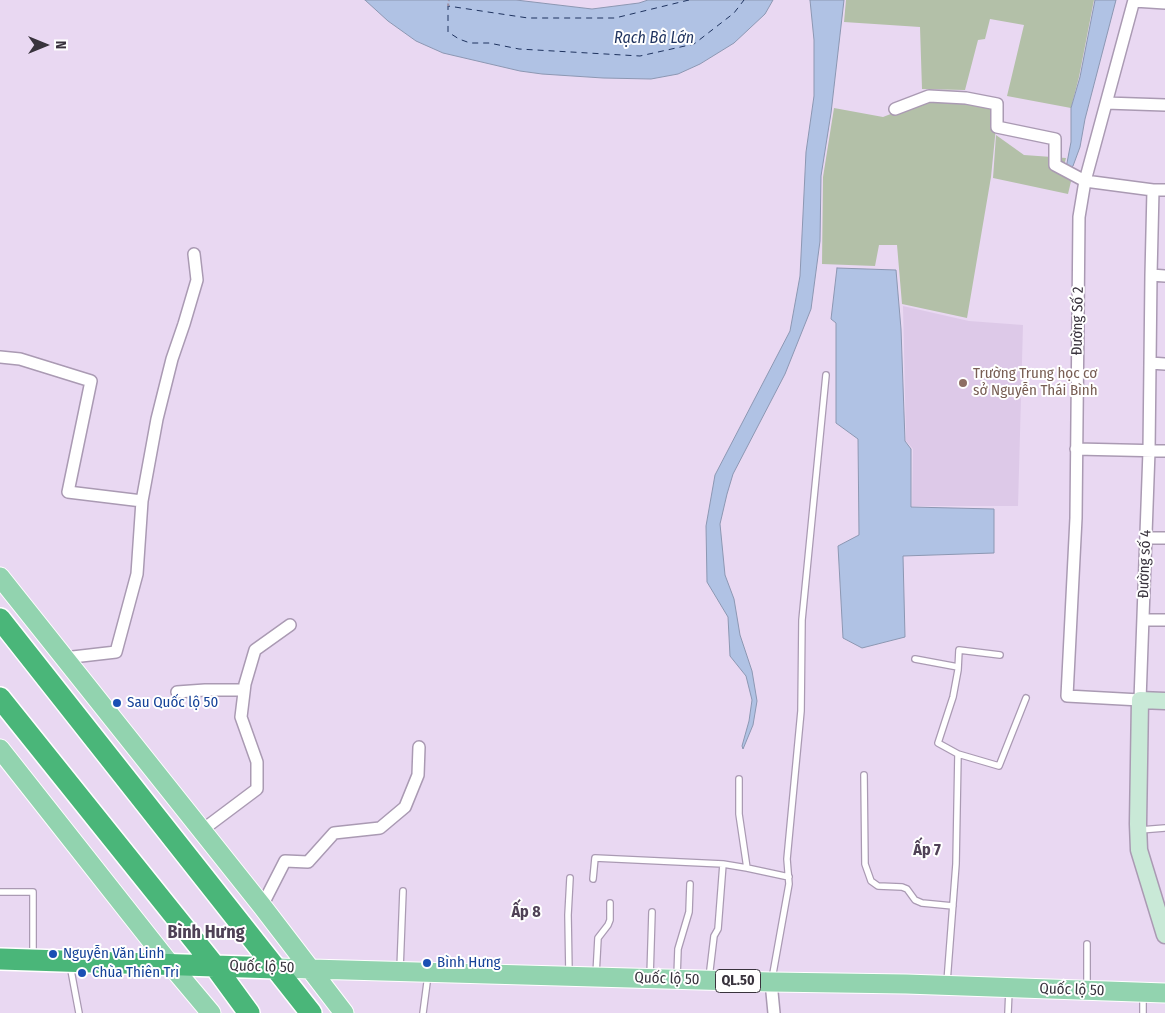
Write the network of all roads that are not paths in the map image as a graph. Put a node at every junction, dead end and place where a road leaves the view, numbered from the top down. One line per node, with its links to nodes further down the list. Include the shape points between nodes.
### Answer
1 (1134, 0): 2 (street); 3 (street, Đường Số 2)
2 (1165, 3)
3 (1106, 103): 4 (street); 6 (street, Đường Số 2)
4 (1165, 105)
5 (895, 109): 6 (street, via 929,96 998,104 998,127 1055,139 1055,165)
6 (1085, 181): 7 (street); 15 (street, Đường Số 2, via 1079,218)
7 (1159, 190): 9 (street, Đường số 4)
8 (194, 254): 18 (street, via 197,280 157,419)
9 (1151, 275): 10 (street); 12 (street, Đường số 4)
10 (1165, 276)
11 (0, 357): 18 (street, via 20,359 91,382 68,492)
12 (1150, 363): 13 (street); 16 (street, Đường số 4)
13 (1165, 364)
14 (826, 375): 46 (lane, via 802,620 801,711 787,859)
15 (1076, 449): 16 (street); 34 (street, Đường Số 2, via 1076,518 1067,696)
16 (1149, 451): 17 (street); 19 (street, Đường số 4)
17 (1165, 451)
18 (142, 501): 27 (street, via 137,574 116,652)
19 (1146, 538): 20 (street); 23 (street, Đường số 4)
20 (1165, 538)
21 (0, 577): 27 (main road)
22 (0, 619): 63 (highway)
23 (1143, 620): 24 (street); 34 (street, Đường số 4)
24 (1165, 620)
25 (290, 625): 30 (street, via 254,650)
26 (1000, 655): 29 (lane, via 959,650)
27 (64, 658): 43 (main road)
28 (916, 659): 29 (lane)
29 (958, 667): 38 (lane, via 953,696 938,743)
30 (244, 690): 31 (street); 43 (street, via 241,718 256,762 257,789)
31 (177, 692)
32 (0, 698): 62 (highway)
33 (1026, 698): 38 (lane, via 999,766)
34 (1140, 700): 35 (street); 42 (street, Đường số 4)
35 (1165, 701)
36 (419, 747): 53 (street, via 418,775 405,807 380,828 334,833 308,862 285,860)
37 (0, 749): 61 (main road)
38 (958, 754): 54 (lane)
39 (864, 776): 54 (lane, via 868,877 878,886 907,889 914,900 922,903)
40 (739, 779): 45 (lane, via 739,814)
41 (1165, 828): 42 (lane)
42 (1138, 830): 56 (street, Đường số 4, via 1139,850)
43 (201, 831): 53 (main road)
44 (723, 864): 45 (lane); 48 (lane, via 595,858); 71 (lane, via 718,928 714,936)
45 (747, 868): 46 (lane)
46 (789, 877): 72 (lane)
47 (570, 878): 67 (lane)
48 (593, 879)
49 (690, 884): 70 (lane, via 689,912 678,950)
50 (403, 891): 65 (lane)
51 (0, 892): 59 (lane, via 33,892)
52 (610, 903): 68 (lane, via 608,926 598,938)
53 (262, 906): 64 (main road)
54 (953, 906): 73 (lane)
55 (652, 912): 69 (lane)
56 (1165, 935)
57 (1087, 944): 75 (lane)
58 (0, 959): 59 (highway, QL.50)
59 (33, 960): 60 (highway, QL.50)
60 (69, 961): 61 (highway, QL.50); 79 (lane)
61 (169, 963): 62 (highway, Quốc lộ 50 / QL.50); 78 (main road)
62 (214, 965): 63 (highway, Quốc lộ 50 / QL.50); 80 (highway)
63 (276, 968): 64 (main road, Quốc lộ 50 / QL.50); 81 (highway)
64 (311, 969): 65 (main road, Quốc lộ 50 / QL.50); 82 (main road)
65 (400, 972): 66 (main road, Quốc lộ 50 / QL.50)
66 (428, 972): 67 (main road, Quốc lộ 50 / QL.50); 83 (lane)
67 (570, 976): 68 (main road, Quốc lộ 50 / QL.50)
68 (596, 977): 69 (main road, Quốc lộ 50 / QL.50)
69 (650, 979): 70 (main road, Quốc lộ 50 / QL.50)
70 (677, 979): 71 (main road, Quốc lộ 50 / QL.50)
71 (709, 980): 72 (main road, Quốc lộ 50 / QL.50)
72 (771, 982): 73 (main road, Quốc lộ 50 / QL.50); 84 (street)
73 (947, 986): 74 (main road, Quốc lộ 50 / QL.50)
74 (1009, 988): 75 (main road, Quốc lộ 50 / QL.50); 85 (lane)
75 (1087, 991): 76 (main road, Quốc lộ 50 / QL.50)
76 (1143, 993): 77 (main road, Quốc lộ 50 / QL.50); 86 (lane)
77 (1165, 993)
78 (204, 1009)
79 (79, 1013)
80 (249, 1013)
81 (311, 1013)
82 (344, 1013)
83 (423, 1013)
84 (774, 1013)
85 (1008, 1013)
86 (1143, 1013)

